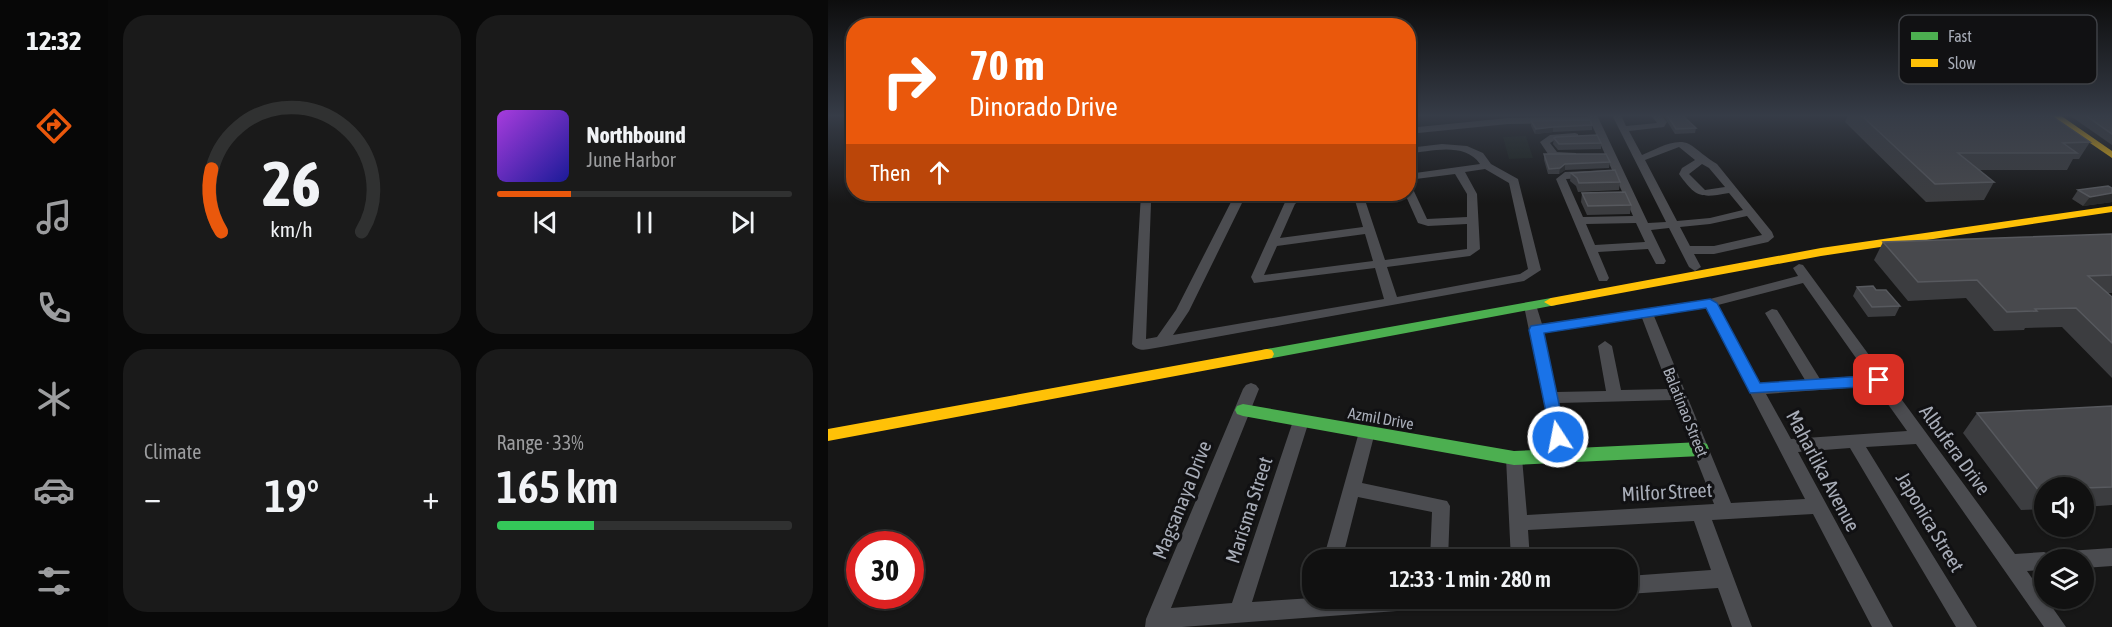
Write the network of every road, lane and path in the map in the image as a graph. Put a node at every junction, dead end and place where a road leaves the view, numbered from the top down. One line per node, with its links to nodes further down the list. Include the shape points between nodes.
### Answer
1 (1547, 144): 8 (street, via 1554,154)
2 (1598, 144): 14 (street)
3 (1631, 144): 10 (street)
4 (1657, 144): 10 (street)
5 (1684, 144): 11 (street)
6 (2096, 144): 9 (main road)
7 (1416, 150): 12 (street, via 1464,148 1479,155)
8 (1579, 155)
9 (2112, 155)
10 (1639, 159): 27 (street)
11 (1701, 160): 16 (street, via 1713,166); 16 (street, via 1684,174 1696,191 1705,194)
12 (1487, 166): 13 (street); 37 (street, via 1514,181 1535,270 1524,277)
13 (1460, 171): 15 (street); 24 (street, via 1472,194)
14 (1618, 173): 25 (street, via 1562,176 1575,197); 26 (street, via 1623,195)
15 (1416, 176)
16 (1732, 189): 23 (street)
17 (1146, 201): 43 (street, via 1138,344)
18 (1238, 201): 43 (street, via 1182,311)
19 (1292, 201): 29 (street)
20 (1360, 201): 28 (street)
21 (1413, 201): 24 (street, via 1422,221 1428,223)
22 (2112, 209): 55 (main road, via 1821,252)
23 (1750, 212): 27 (street); 32 (street, via 1768,237 1714,250)
24 (1471, 219): 34 (street, via 1474,249 1470,252)
25 (1580, 221): 26 (street); 31 (street)
26 (1641, 223): 27 (street); 30 (street)
27 (1673, 225): 32 (street)
28 (1370, 230): 29 (street); 34 (street)
29 (1272, 243): 34 (street, via 1259,280)
30 (1651, 245): 31 (street); 33 (street)
31 (1591, 249): 36 (street)
32 (1686, 250): 35 (street)
33 (1660, 261)
34 (1381, 266): 37 (street)
35 (1695, 267)
36 (1603, 278)
37 (1392, 303): 43 (street)
38 (1710, 303): 40 (street); 45 (street, Albufera Drive, via 1803,273); 48 (street, Maharlika Avenue)
39 (1532, 311): 42 (street)
40 (1646, 312): 42 (street); 49 (street, Balatinao Street)
41 (1772, 313): 46 (street)
42 (1536, 330): 51 (street)
43 (1161, 342)
44 (1605, 346): 50 (street)
45 (1879, 380): 46 (street); 56 (street, Albufera Drive)
46 (1816, 385): 48 (street)
47 (1251, 389): 52 (street, Magsanaya Drive)
48 (1755, 389): 58 (street, Maharlika Avenue)
49 (1678, 394): 50 (street); 59 (street, Balatinao Street)
50 (1615, 396): 51 (street)
51 (1550, 398): 60 (street)
52 (1243, 410): 53 (main road, Azmil Drive); 78 (street, Magsanaya Drive)
53 (1301, 421): 54 (main road, Azmil Drive); 77 (street, Marisma Street)
54 (1367, 432): 61 (main road, Azmil Drive); 62 (street)
55 (828, 435)
56 (1920, 437): 57 (street); 73 (street, Albufera Drive)
57 (1854, 441): 58 (street); 81 (street, Japonica Street)
58 (1786, 446): 63 (street, Maharlika Avenue)
59 (1701, 449): 60 (main road, Azmil Drive); 64 (street, Balatinao Street)
60 (1562, 456): 61 (main road, Azmil Drive)
61 (1514, 458): 66 (street)
62 (1352, 488): 67 (street); 68 (street, via 1441,506)
63 (1818, 506): 64 (street, Milfor Street); 80 (street, Maharlika Avenue)
64 (1726, 512): 65 (street, Milfor Street)
65 (1700, 513): 66 (street, Milfor Street); 74 (street)
66 (1518, 523): 69 (street)
67 (1335, 549)
68 (1439, 549)
69 (1520, 549)
70 (2112, 556): 71 (street)
71 (2094, 558)
72 (2034, 562): 73 (street)
73 (2010, 563): 82 (street, Albufera Drive)
74 (1724, 578): 75 (street); 79 (street)
75 (1638, 584)
76 (1302, 605): 77 (street)
77 (1239, 612): 78 (street)
78 (1155, 623)
79 (1742, 627)
80 (1883, 627)
81 (1967, 627)
82 (2056, 627)

